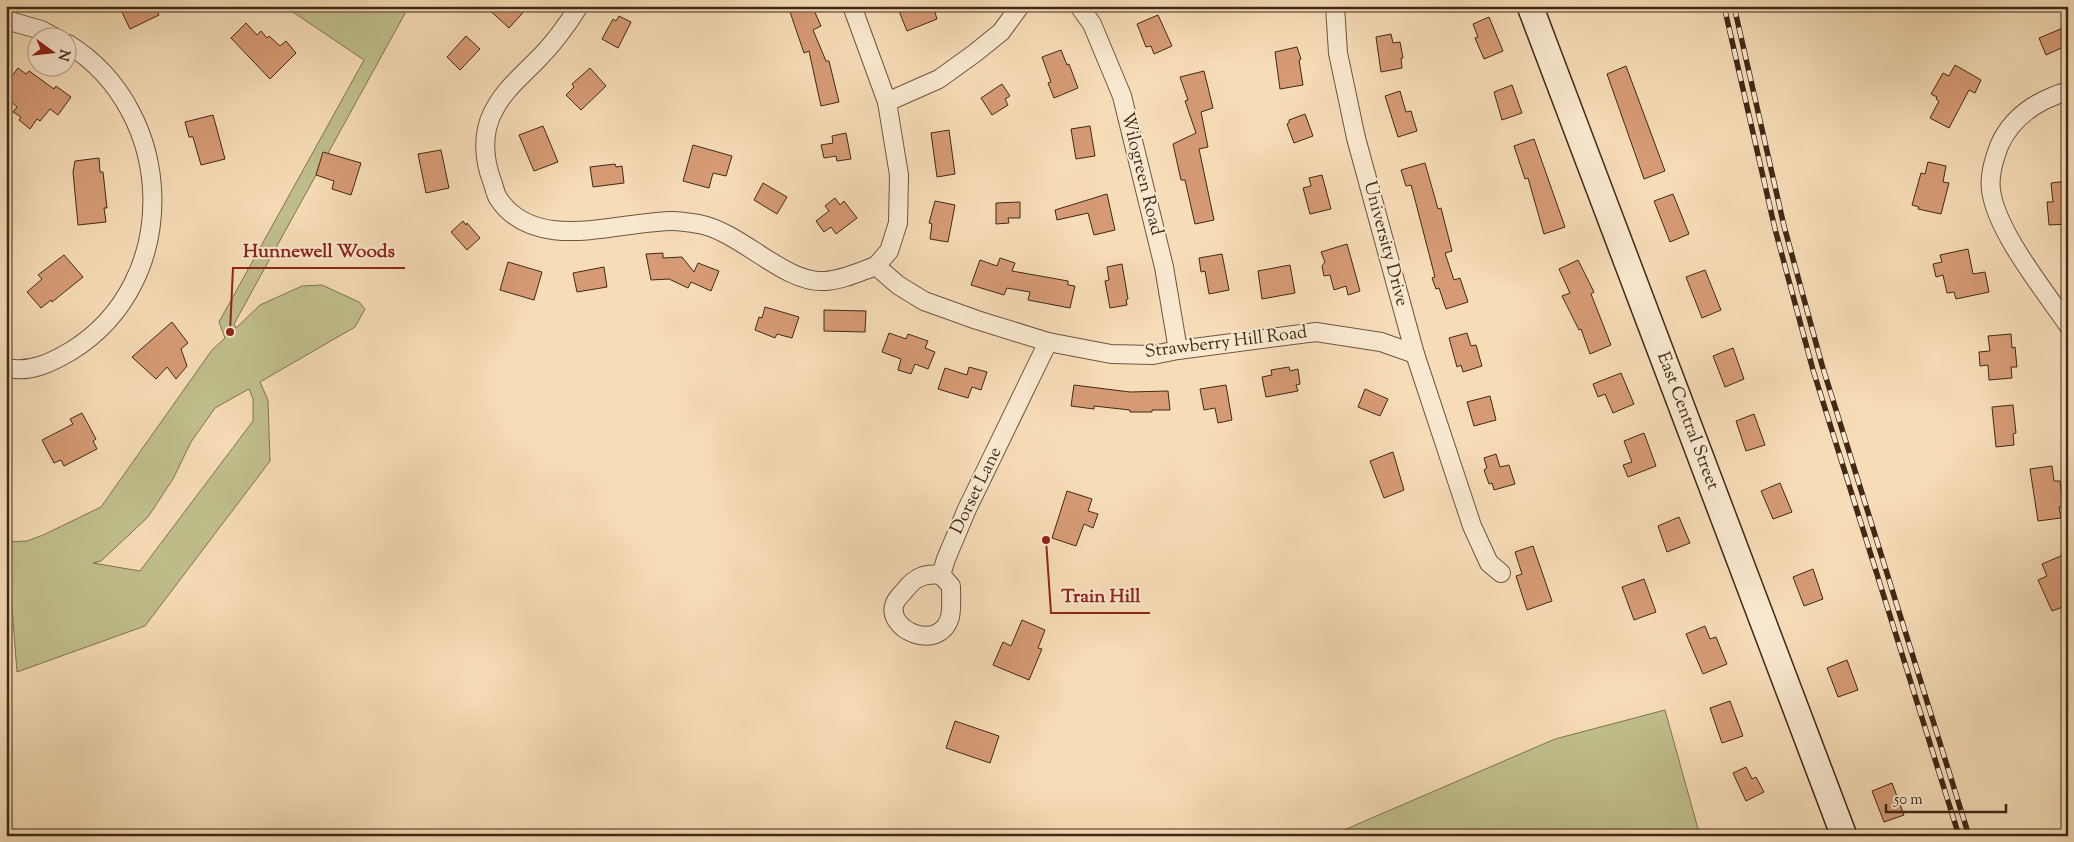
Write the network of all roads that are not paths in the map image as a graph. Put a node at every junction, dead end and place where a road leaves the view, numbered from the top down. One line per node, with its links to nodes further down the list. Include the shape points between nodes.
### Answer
1 (579, 6): 12 (street, via 563,32 510,85 491,115 484,140 488,171 498,198 515,216 534,226 553,230 578,231 674,221 701,225 724,232 805,279 824,282)
2 (852, 6): 11 (street)
3 (1020, 6): 11 (street, via 1001,32 939,79)
4 (1079, 6): 15 (street, Wilogreen Road, via 1092,24 1122,96 1164,267)
5 (1336, 6): 16 (street, University Drive, via 1338,53 1356,138)
6 (1530, 6): 20 (main road, East Central Street)
7 (6, 20): 8 (street)
8 (34, 28)
9 (78, 52): 17 (street, via 108,78 140,130 151,172 153,201 149,236 136,276 116,308 96,331 78,346 42,366)
10 (2068, 91): 13 (street, via 2024,111 2013,123 1996,154 1991,188 1993,203 2007,234)
11 (887, 102): 12 (street, via 899,175 898,223 889,251)
12 (876, 266): 14 (street, Strawberry Hill Road, via 924,301)
13 (2068, 325)
14 (1048, 342): 15 (street, Strawberry Hill Road, via 1111,354 1153,355); 19 (street, Dorset Lane, via 967,509)
15 (1178, 350): 16 (street, Strawberry Hill Road, via 1316,332 1381,342)
16 (1415, 354): 18 (street, University Drive, via 1472,526 1489,563)
17 (6, 368)
18 (1501, 573)
19 (941, 575): 19 (street, via 950,586 950,618 941,631 917,636 906,630 895,615 895,603 913,580 928,574)
20 (1844, 836)

